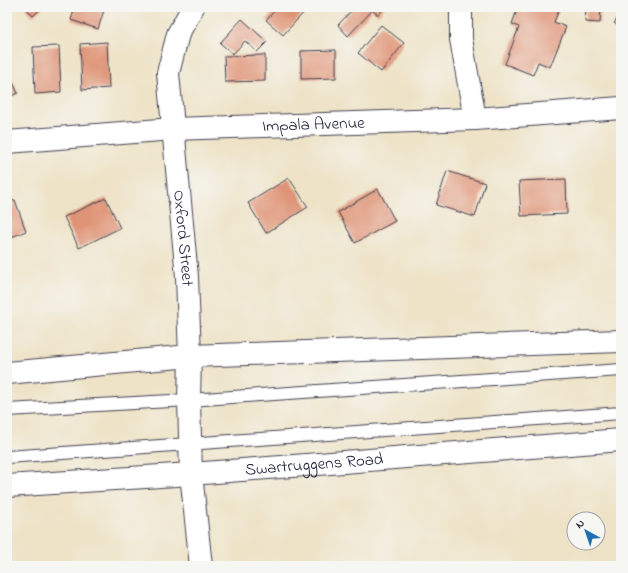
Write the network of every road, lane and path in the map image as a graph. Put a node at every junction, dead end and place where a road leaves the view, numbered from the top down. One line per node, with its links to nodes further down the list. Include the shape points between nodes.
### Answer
1 (193, 7): 5 (street, Oxford Street, via 178,34 168,73)
2 (461, 7): 4 (street, via 461,39)
3 (621, 108): 4 (street, Impala Avenue)
4 (475, 119): 5 (street, Impala Avenue)
5 (173, 128): 6 (street, Impala Avenue); 8 (street, Oxford Street, via 187,277)
6 (7, 142)
7 (621, 340): 8 (street)
8 (190, 356): 10 (street); 11 (street, Oxford Street)
9 (621, 370): 11 (lane)
10 (7, 373)
11 (189, 400): 12 (lane); 15 (street, Oxford Street)
12 (7, 410)
13 (621, 413): 15 (lane)
14 (621, 440): 17 (street, Swartruggens Road)
15 (190, 444): 16 (lane); 17 (street, Oxford Street)
16 (7, 457)
17 (191, 474): 18 (street, Swartruggens Road); 19 (street, Oxford Street)
18 (7, 486)
19 (201, 566)

